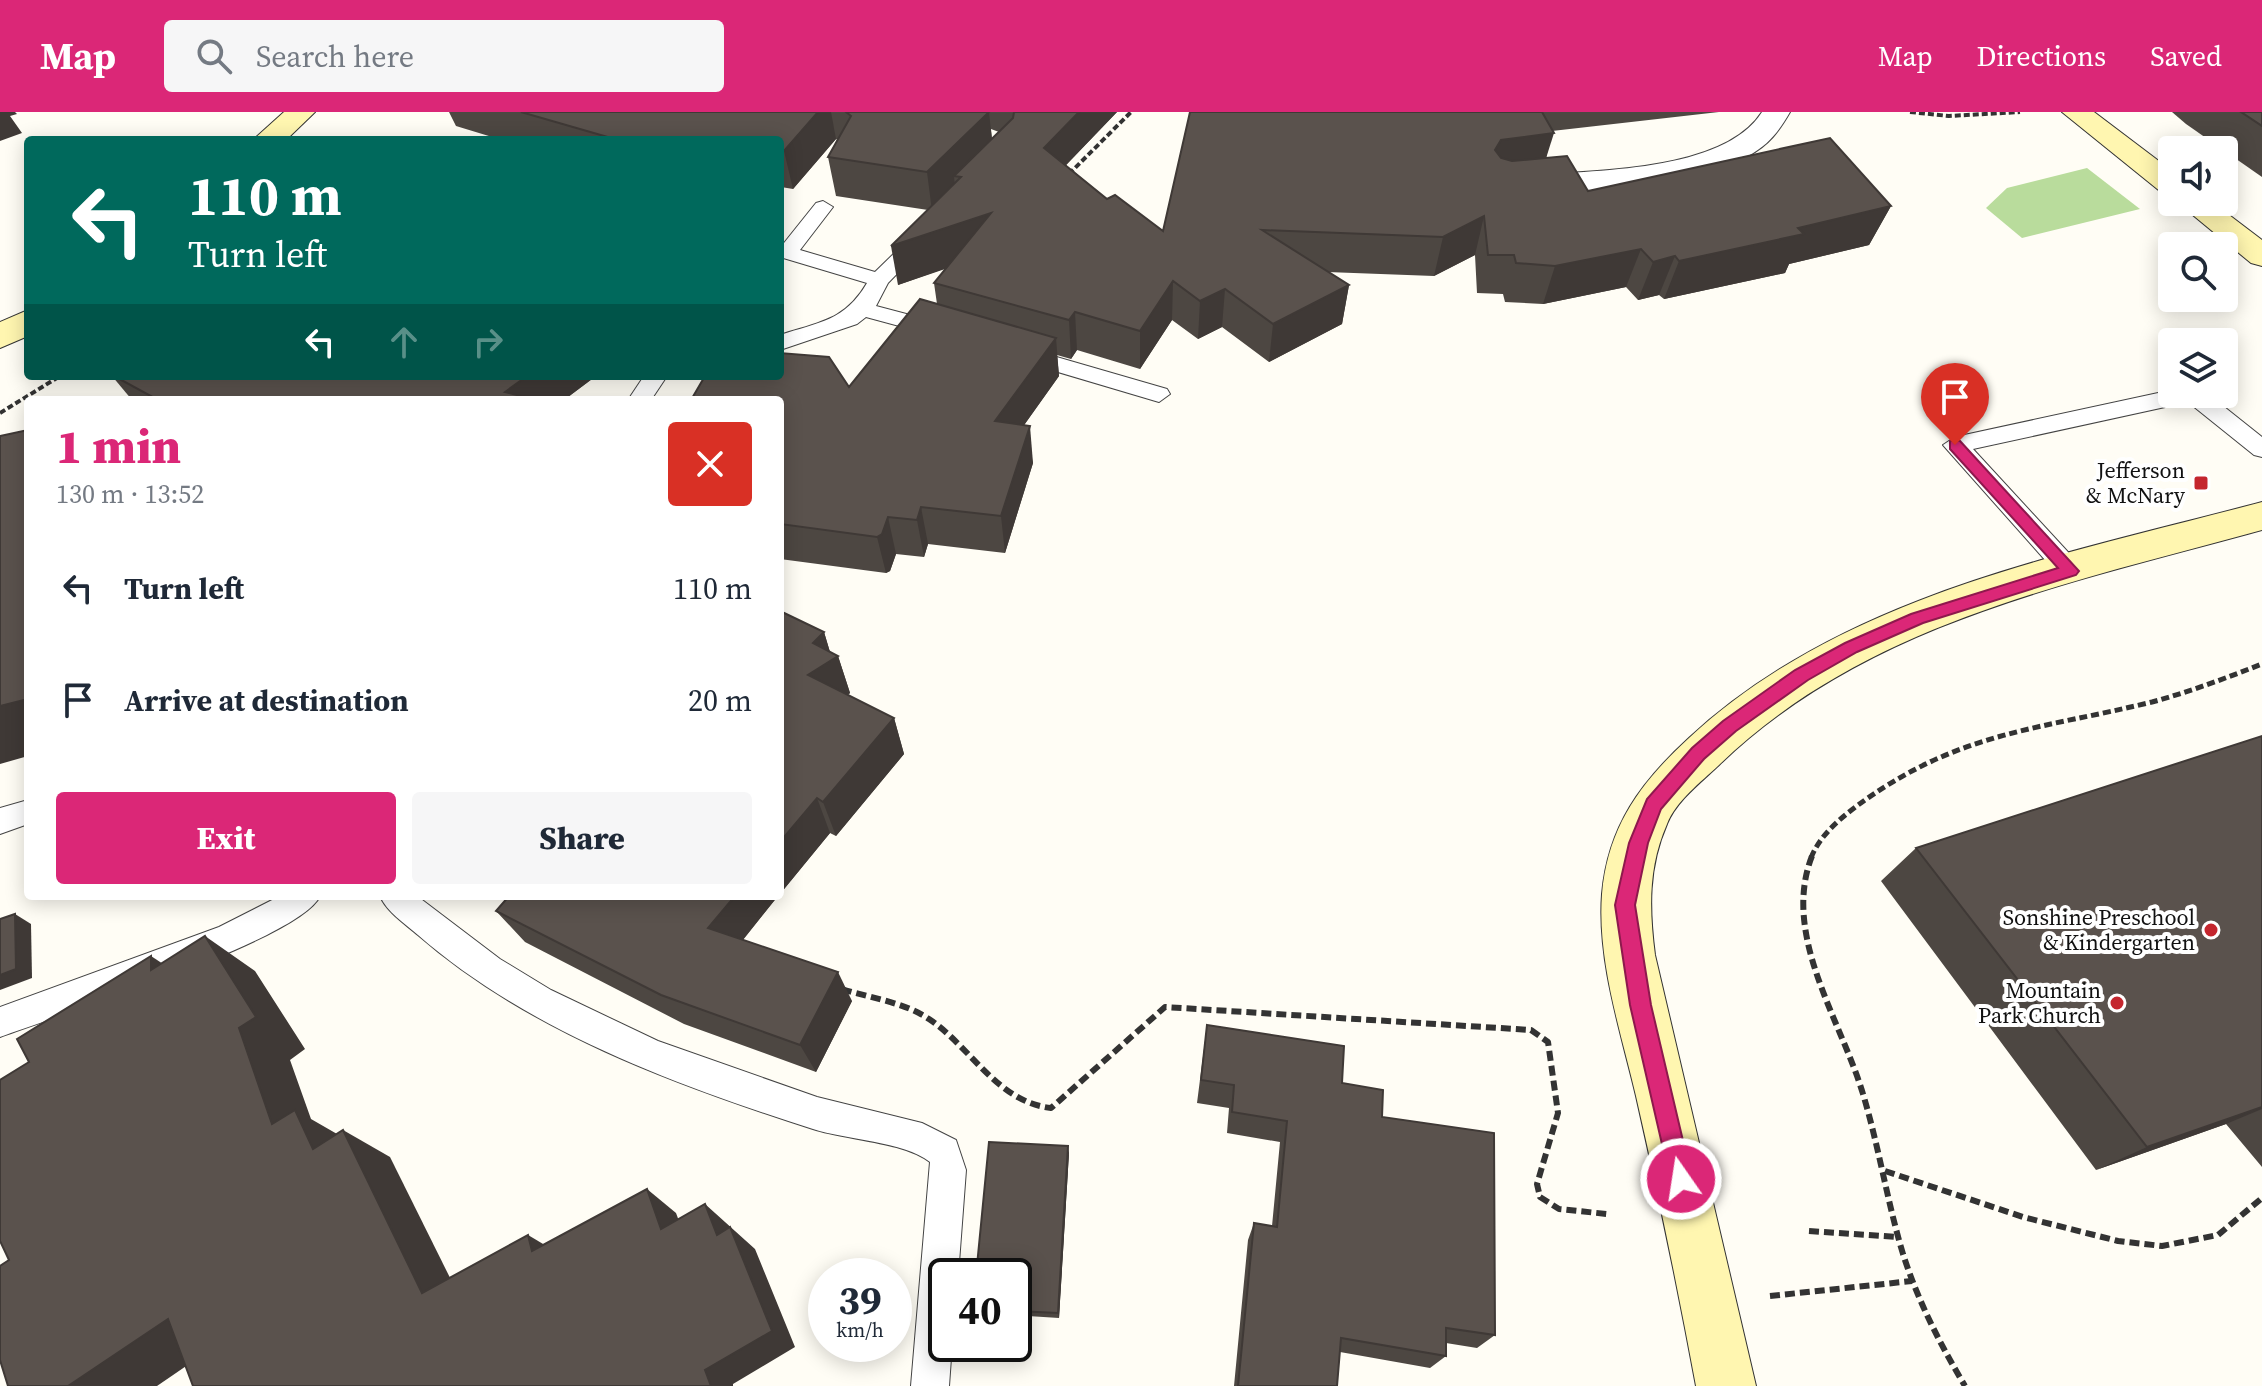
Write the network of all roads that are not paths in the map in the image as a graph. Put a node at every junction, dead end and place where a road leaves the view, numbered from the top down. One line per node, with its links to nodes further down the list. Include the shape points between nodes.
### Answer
1 (301, 112): 4 (street)
2 (1776, 112): 6 (street, via 1761,136 1728,156 1654,171)
3 (2076, 112): 5 (street)
4 (273, 136)
5 (2158, 175)
6 (1503, 187)
7 (823, 207): 11 (lane, via 787,253)
8 (2210, 216): 10 (street)
9 (935, 224): 11 (lane)
10 (2262, 256)
11 (879, 280): 12 (lane)
12 (863, 309): 14 (lane); 16 (lane)
13 (24, 323): 15 (street)
14 (961, 336)
15 (0, 337)
16 (784, 342)
17 (1006, 349): 18 (lane)
18 (1159, 394)
19 (2158, 401): 23 (lane, via 1955,445)
20 (2210, 408): 21 (lane)
21 (2262, 449)
22 (2262, 516): 23 (street)
23 (2070, 571): 30 (street, via 1917,619 1801,675 1729,726 1653,805 1631,868 1625,905 1640,1005)
24 (24, 813): 25 (lane)
25 (0, 821)
26 (299, 900): 28 (lane, via 228,938)
27 (399, 900): 29 (lane, via 492,971 641,1049 738,1089 928,1142 943,1152 949,1170)
28 (0, 1022)
29 (930, 1386)
30 (1726, 1386)

